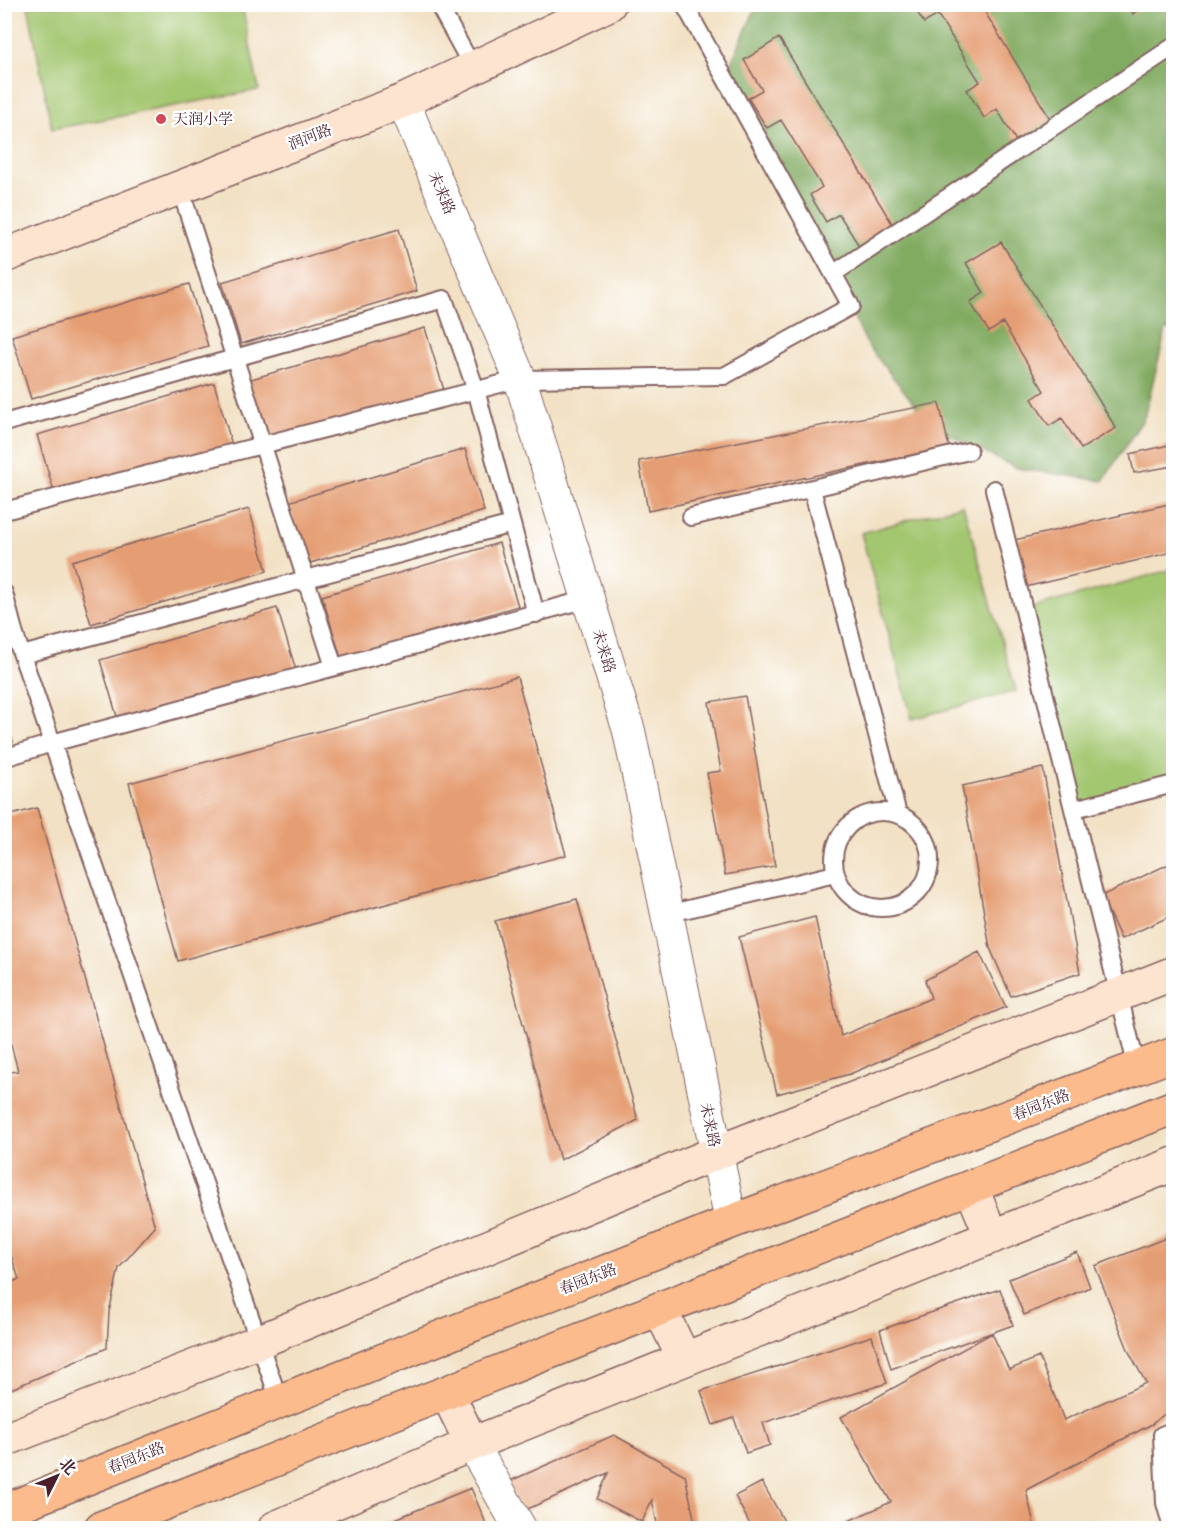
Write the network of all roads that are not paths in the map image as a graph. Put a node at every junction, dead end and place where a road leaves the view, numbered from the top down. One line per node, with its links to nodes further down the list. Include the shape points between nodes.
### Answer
1 (438, 4): 5 (lane)
2 (609, 4): 5 (street, 润河路)
3 (684, 4): 9 (lane)
4 (1173, 45): 9 (lane)
5 (474, 68): 6 (street, 润河路)
6 (403, 101): 7 (street, 润河路); 11 (street, 未来路)
7 (180, 188): 8 (street, 润河路); 10 (lane)
8 (4, 256)
9 (833, 274): 11 (lane, via 851,306 724,376)
10 (234, 358): 12 (lane, via 444,299); 13 (lane); 14 (lane)
11 (520, 379): 12 (lane); 23 (street, 未来路)
12 (476, 390): 14 (lane); 20 (lane)
13 (4, 423)
14 (262, 445): 18 (lane); 21 (lane)
15 (969, 451): 16 (lane)
16 (812, 489): 19 (lane); 32 (lane)
17 (994, 489): 31 (lane)
18 (4, 512)
19 (691, 517)
20 (512, 524): 21 (lane); 24 (lane)
21 (305, 580): 26 (lane); 27 (lane)
22 (4, 593): 25 (lane)
23 (588, 599): 24 (lane); 34 (street, 未来路, via 629,730)
24 (536, 614): 27 (lane)
25 (10, 637): 26 (lane)
26 (22, 655): 28 (lane)
27 (334, 667): 28 (lane)
28 (52, 743): 29 (lane); 46 (lane)
29 (4, 759)
30 (1173, 784): 31 (lane)
31 (1074, 809): 36 (lane)
32 (897, 814): 33 (lane, via 882,812 854,820 836,844); 33 (lane, via 921,832 928,846 930,863 917,893 888,908 871,907 855,901)
33 (835, 874): 34 (lane)
34 (667, 914): 40 (street, 未来路)
35 (1173, 972): 36 (street)
36 (1119, 994): 38 (lane); 40 (street)
37 (1173, 1054): 38 (main road, 春园东路)
38 (1137, 1068): 43 (main road, 春园东路)
39 (1173, 1107): 42 (main road)
40 (716, 1153): 43 (street, 未来路); 46 (street)
41 (1173, 1164): 44 (street)
42 (971, 1187): 44 (street); 45 (main road)
43 (731, 1222): 49 (main road, 春园东路)
44 (992, 1237): 47 (street)
45 (660, 1309): 47 (street); 48 (main road)
46 (258, 1342): 49 (lane); 51 (street)
47 (684, 1359): 52 (street)
48 (447, 1393): 52 (street); 54 (main road)
49 (279, 1400): 53 (main road, 春园东路)
50 (1173, 1430): 57 (lane, via 1162,1435 1165,1503)
51 (4, 1440)
52 (472, 1444): 55 (street); 56 (street)
53 (4, 1510)
54 (101, 1528)
55 (275, 1528)
56 (519, 1528)
57 (1172, 1528)

